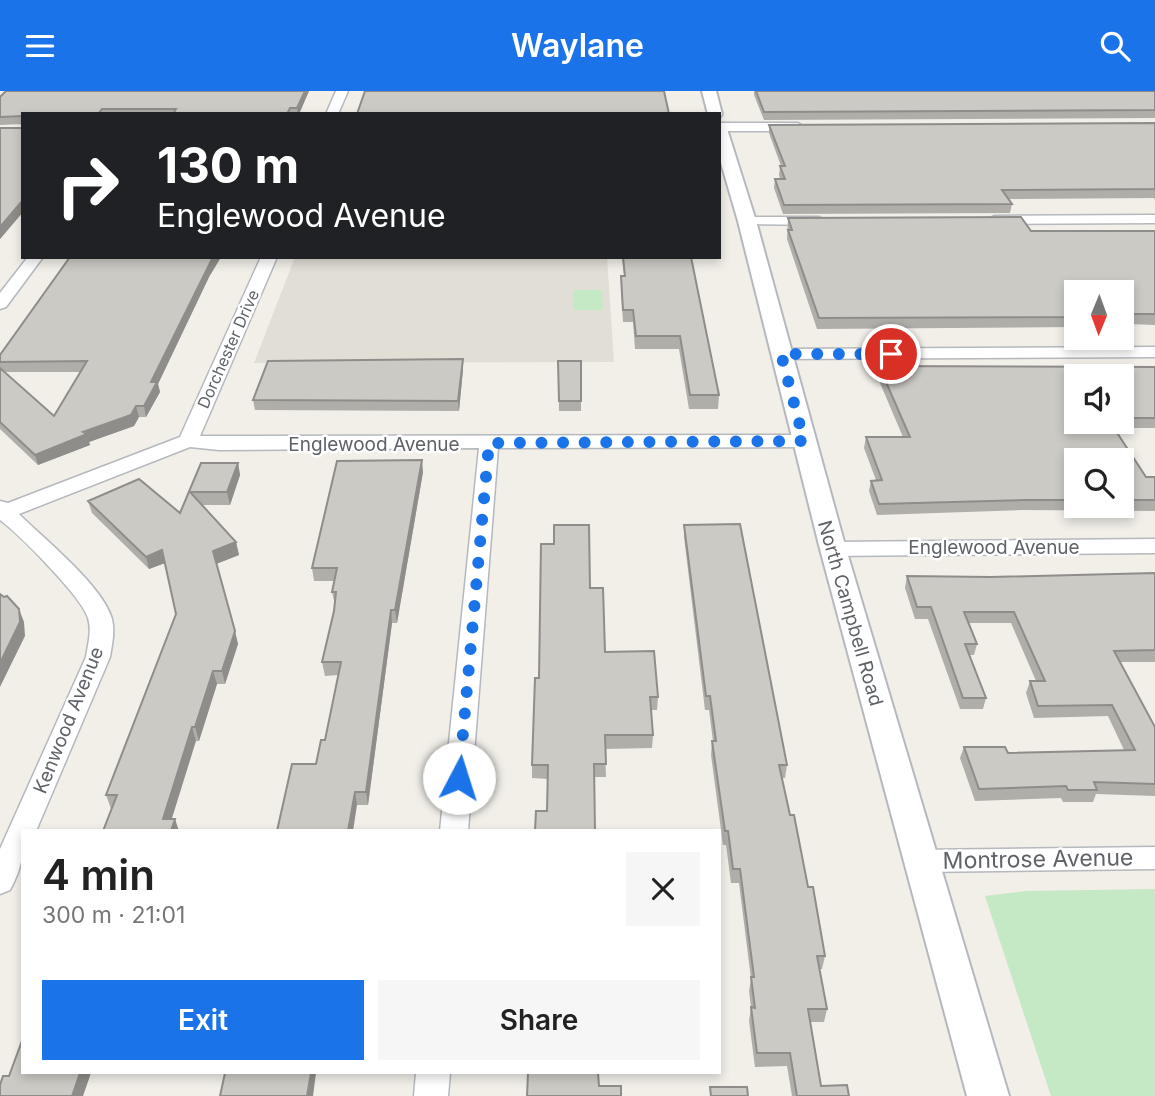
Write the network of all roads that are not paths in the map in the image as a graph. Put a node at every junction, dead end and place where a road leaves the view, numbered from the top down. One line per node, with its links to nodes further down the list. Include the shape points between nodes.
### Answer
1 (342, 91): 3 (street)
2 (709, 91): 4 (street)
3 (333, 112)
4 (714, 112)
5 (813, 127): 6 (street)
6 (721, 128)
7 (721, 135): 10 (street, North Campbell Road)
8 (1155, 219): 9 (street)
9 (978, 220)
10 (747, 221): 11 (street); 16 (street, North Campbell Road)
11 (841, 221)
12 (34, 259): 14 (street)
13 (268, 259): 17 (street, Dorchester Drive)
14 (0, 304)
15 (1155, 352): 16 (street)
16 (781, 354): 18 (street, North Campbell Road)
17 (188, 441): 19 (street, Englewood Avenue); 20 (street, Englewood Avenue)
18 (804, 441): 19 (street, Englewood Avenue); 22 (street, North Campbell Road)
19 (489, 443): 24 (street)
20 (2, 511): 23 (street, Kenwood Avenue, via 89,596 100,612 103,629 98,657)
21 (1155, 546): 22 (street, Englewood Avenue)
22 (833, 549): 27 (street, North Campbell Road)
23 (23, 829)
24 (454, 829)
25 (21, 834): 28 (street, Kenwood Avenue)
26 (1155, 857): 27 (street, Montrose Avenue)
27 (921, 861): 31 (street, North Campbell Road)
28 (0, 882)
29 (433, 1074): 30 (street)
30 (431, 1096)
31 (988, 1096)

